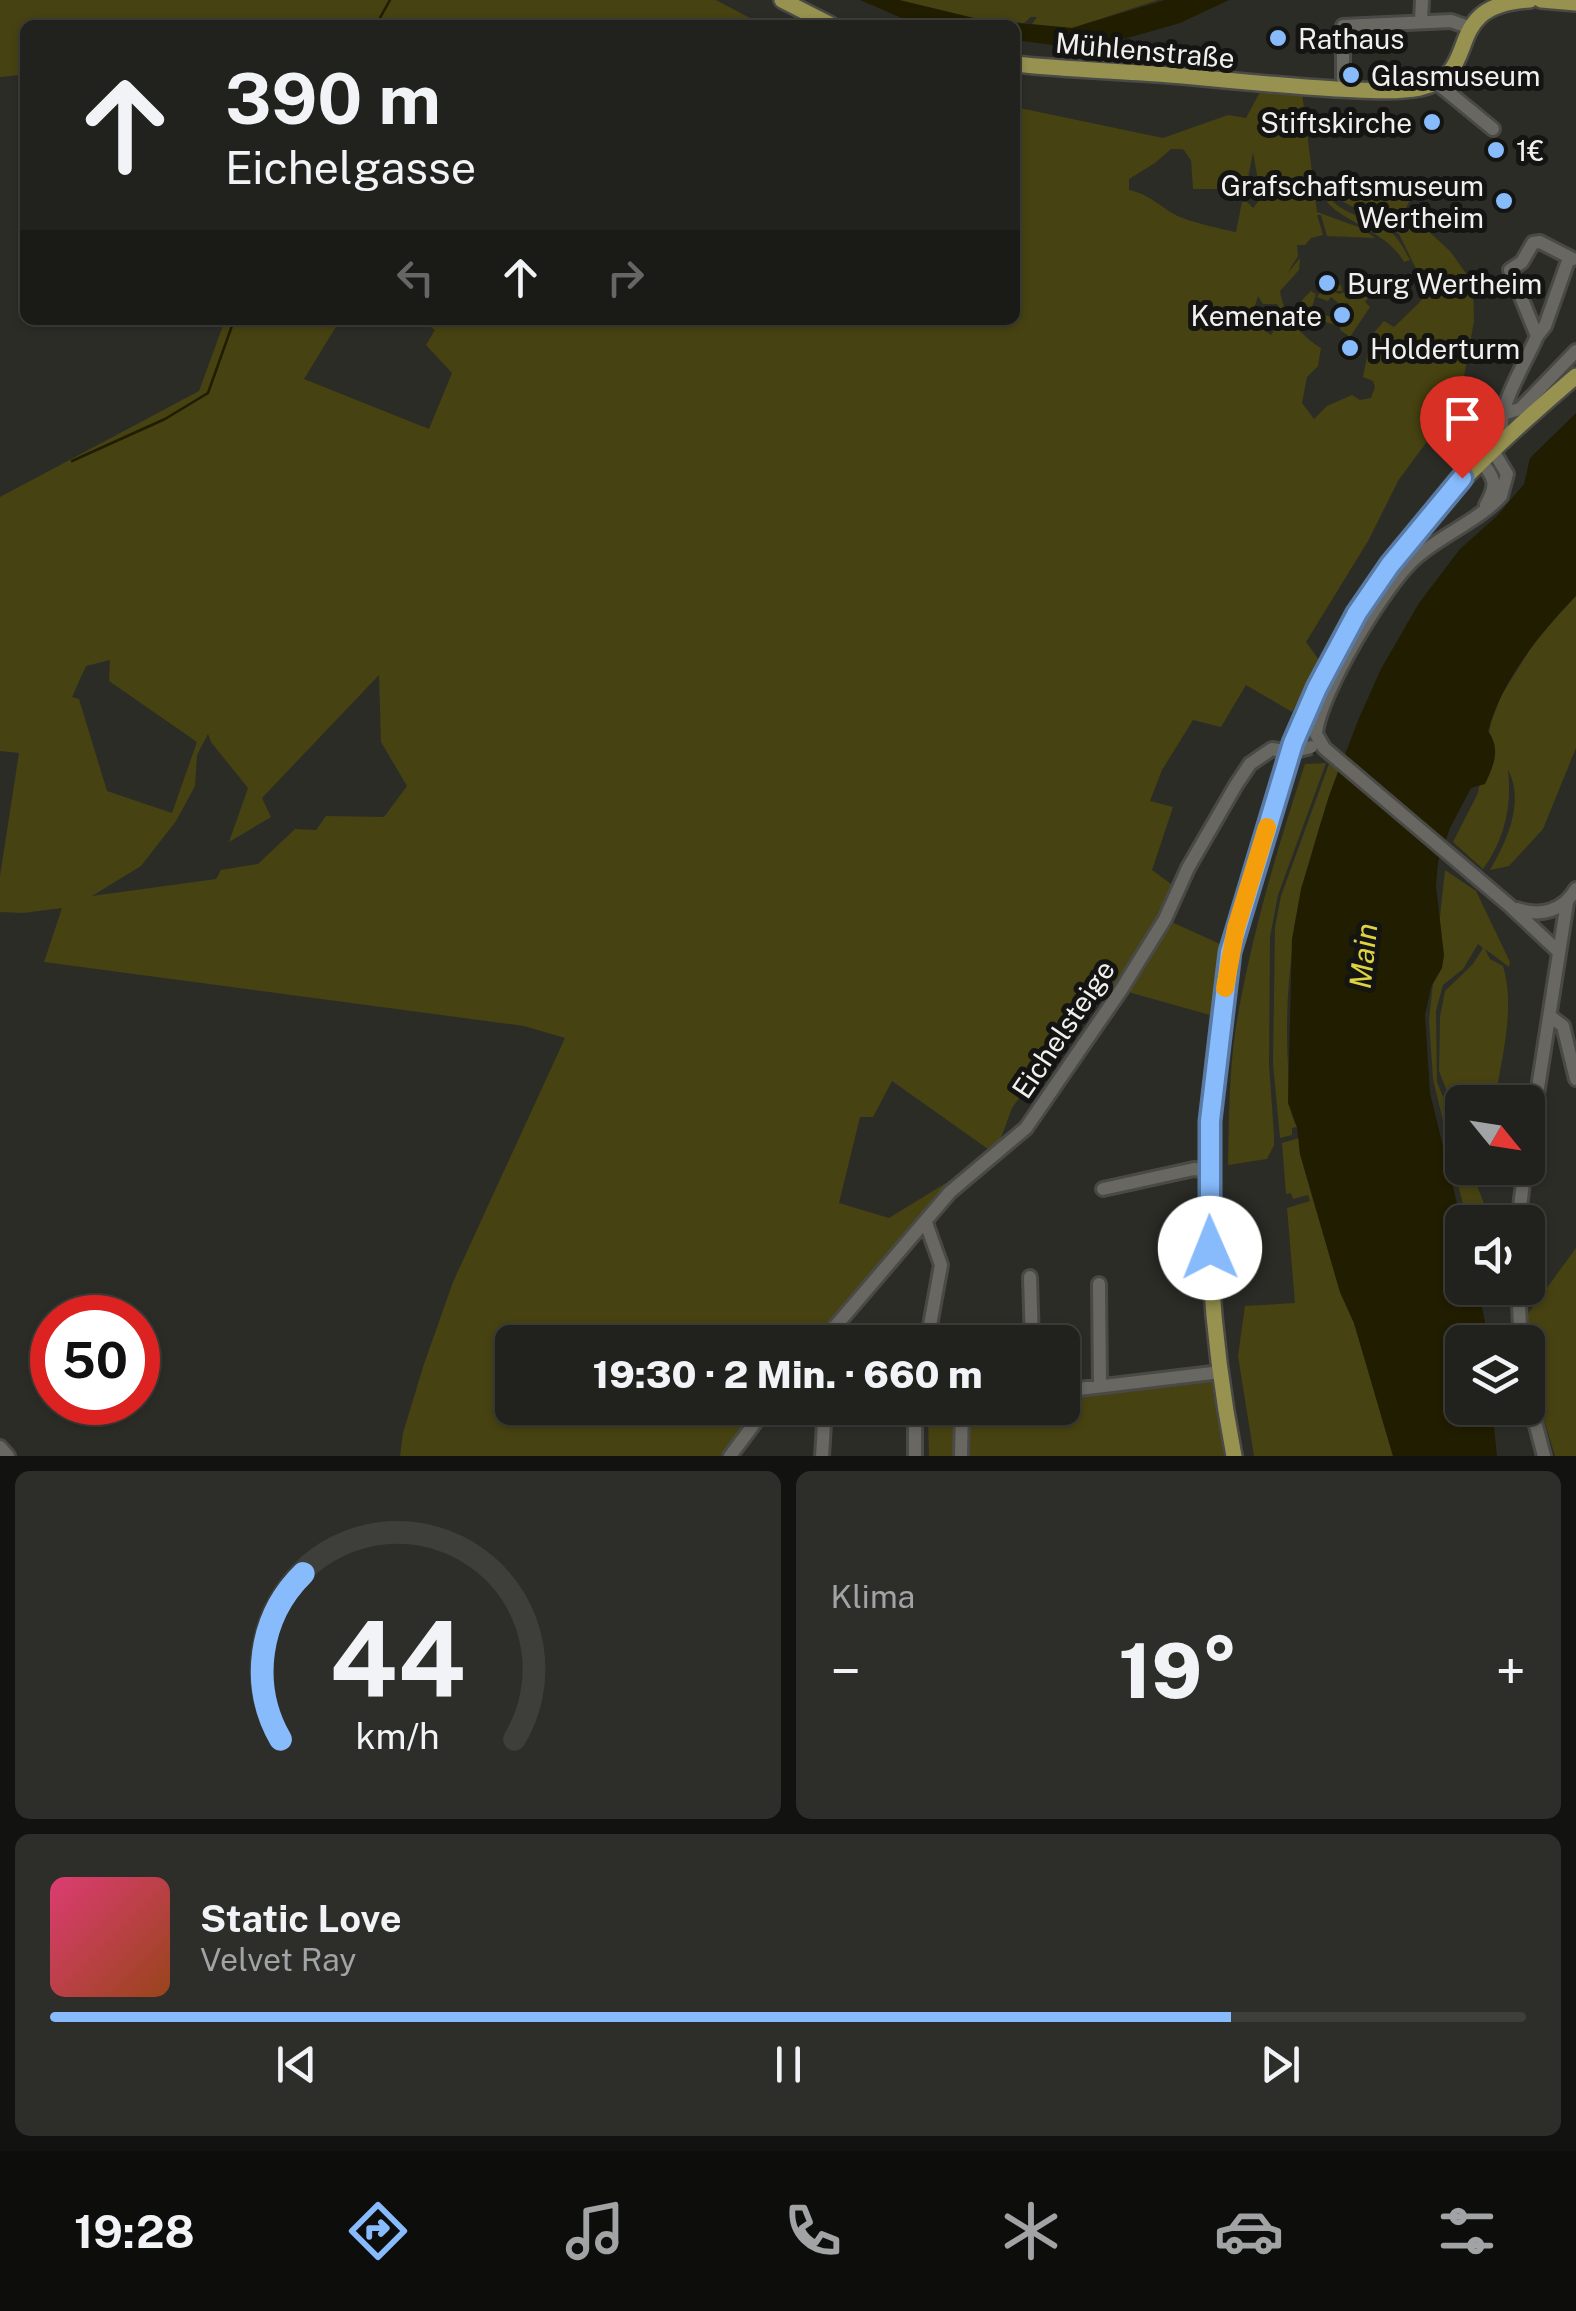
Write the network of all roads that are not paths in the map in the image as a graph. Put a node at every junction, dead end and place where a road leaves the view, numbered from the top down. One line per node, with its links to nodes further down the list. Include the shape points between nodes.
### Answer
1 (782, 0): 6 (main road)
2 (1422, 0): 7 (street)
3 (1530, 0): 8 (main road, via 1486,11)
4 (1541, 0): 5 (main road)
5 (1576, 3)
6 (821, 20)
7 (1421, 21): 8 (street); 11 (street, via 1344,26)
8 (1468, 27): 10 (main road, via 1455,66)
9 (1020, 64): 11 (main road, Mühlenstraße)
10 (1437, 83): 11 (main road, Mühlenstraße, via 1398,91); 12 (street)
11 (1343, 89)
12 (1493, 129)
13 (1572, 259): 14 (street); 14 (street, via 1533,243 1510,270)
14 (1537, 336): 17 (street)
15 (1576, 351): 17 (street, via 1520,409)
16 (1576, 376): 18 (main road)
17 (1502, 414): 18 (street)
18 (1505, 436): 19 (main road)
19 (1486, 455): 20 (street, via 1504,467 1506,483 1496,502 1418,556 1381,602 1320,711); 28 (main road, via 1410,539 1357,613 1286,766 1230,952 1212,1086)
20 (1318, 746): 23 (street); 30 (street, Eichelsteige, bridge, via 1272,749 1250,764 1165,920 1046,1101)
21 (1576, 890): 22 (street)
22 (1567, 902): 23 (street, via 1542,912); 24 (street)
23 (1508, 905): 24 (street)
24 (1559, 952): 25 (street)
25 (1551, 1017): 26 (street, via 1564,1026); 27 (street)
26 (1576, 1079)
27 (1539, 1085)
28 (1210, 1171): 29 (street); 36 (main road)
29 (1103, 1189)
30 (926, 1222): 33 (street, Eichelsteige); 34 (street, via 942,1266)
31 (1030, 1277): 35 (street)
32 (1099, 1284): 37 (street)
33 (838, 1325)
34 (930, 1325)
35 (1031, 1325)
36 (1221, 1372): 37 (street); 50 (main road)
37 (1100, 1386): 38 (street)
38 (1080, 1389)
39 (753, 1425): 46 (street)
40 (824, 1425): 47 (street)
41 (915, 1425): 48 (street)
42 (962, 1425): 49 (street)
43 (1536, 1425): 51 (street)
44 (0, 1446): 45 (street)
45 (8, 1456)
46 (730, 1456)
47 (822, 1456)
48 (915, 1456)
49 (961, 1456)
50 (1234, 1456)
51 (1544, 1456)

